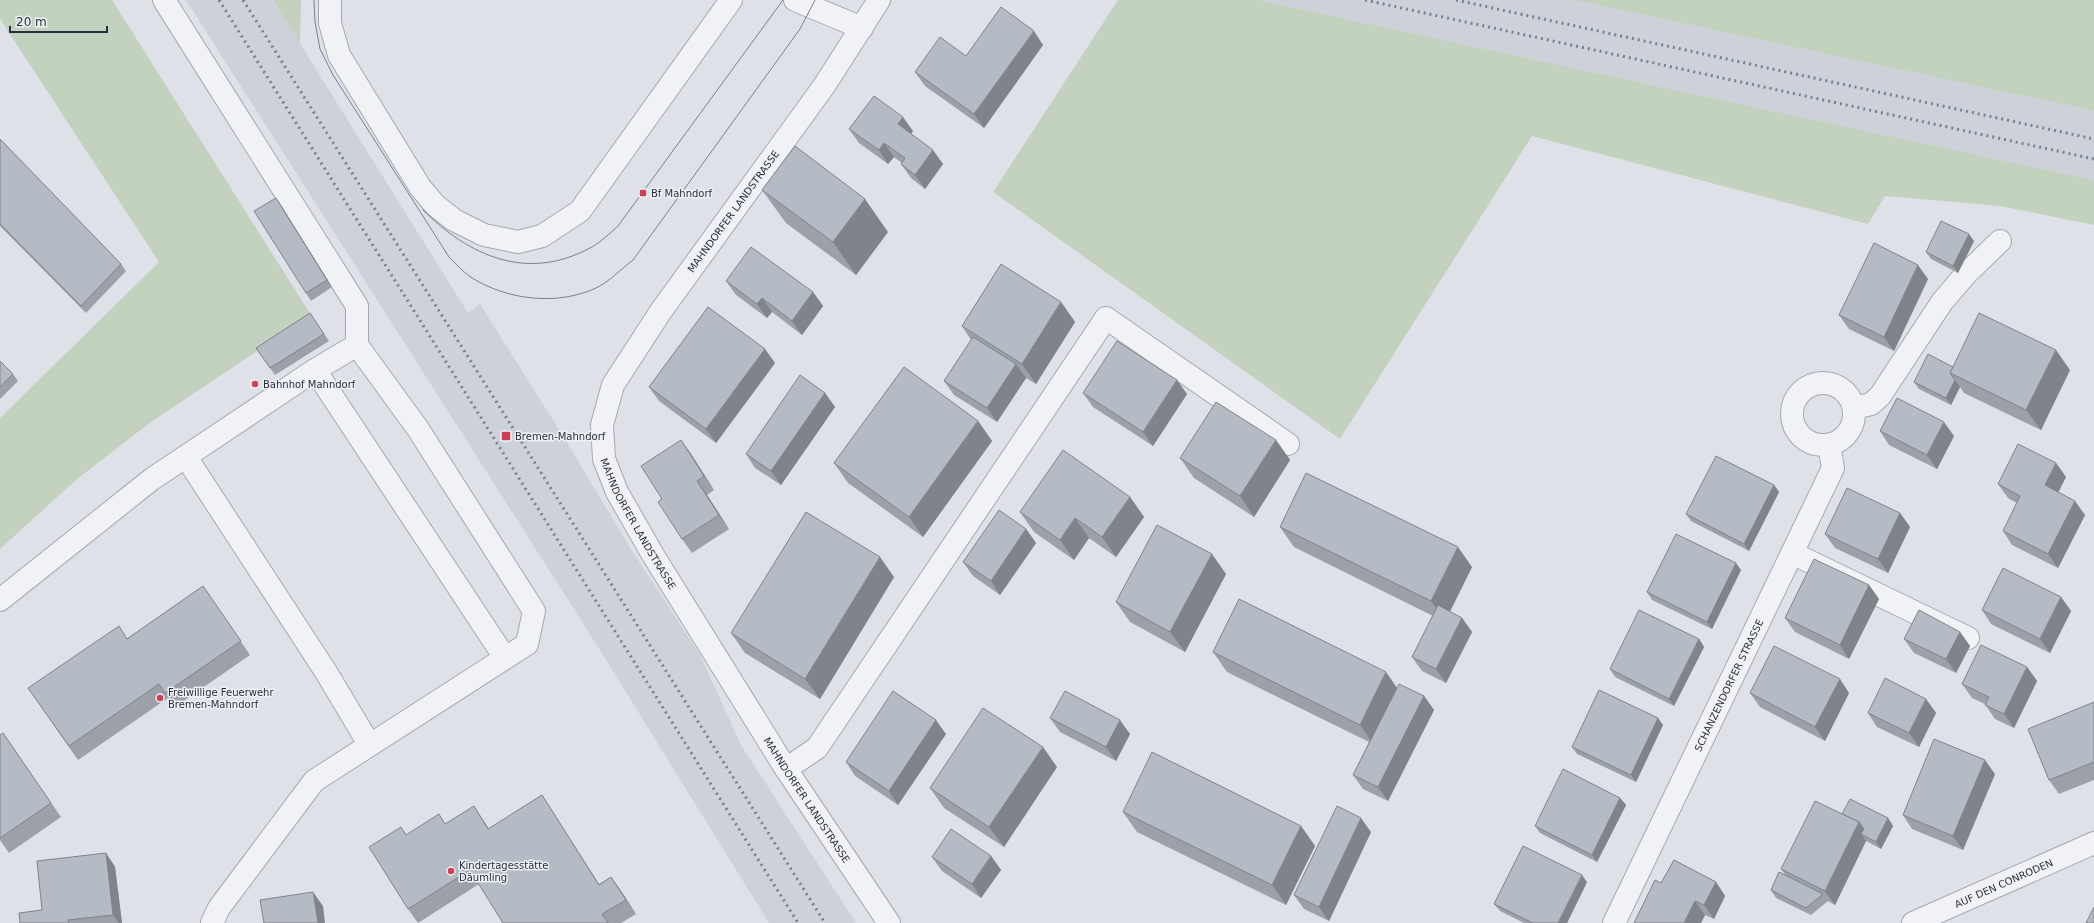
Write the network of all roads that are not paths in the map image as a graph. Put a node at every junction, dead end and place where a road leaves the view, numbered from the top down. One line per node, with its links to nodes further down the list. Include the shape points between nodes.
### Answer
1 (164, 0): 8 (street, via 358,306)
2 (330, 0): 3 (street, via 330,23 338,56 420,187 454,220 484,235 518,242 542,236 580,211)
3 (731, 0)
4 (795, 0): 6 (street)
5 (879, 0): 6 (street, MAHNDORFER LANDSTRASSE)
6 (862, 28): 19 (street, MAHNDORFER LANDSTRASSE, via 824,86 661,311 613,385 602,424 604,459 617,492 653,555)
7 (2000, 241): 10 (street, via 1942,302 1880,396 1871,404)
8 (357, 345): 9 (street); 17 (street, via 418,429 534,611 527,644)
9 (315, 370): 13 (street); 17 (street)
10 (1854, 408): 12 (street, via 1854,420 1849,432); 12 (street, via 1841,388 1829,384 1817,383 1806,388 1797,397 1792,408 1792,420 1797,432 1817,445)
11 (1288, 444): 19 (street, via 1106,318 817,748)
12 (1829, 445): 14 (street, SCHANZENDORFER STRASSE, via 1833,468)
13 (186, 457): 15 (street, via 152,479); 18 (street, via 326,672)
14 (1792, 553): 16 (street); 24 (street, SCHANZENDORFER STRASSE)
15 (0, 600)
16 (1968, 638)
17 (505, 658): 18 (street)
18 (369, 744): 22 (street, via 314,781 219,908)
19 (786, 769): 23 (street, MAHNDORFER LANDSTRASSE)
20 (2094, 843): 21 (street, AUF DEN CONRODEN)
21 (1922, 922)
22 (212, 923)
23 (890, 923)
24 (1614, 923)

